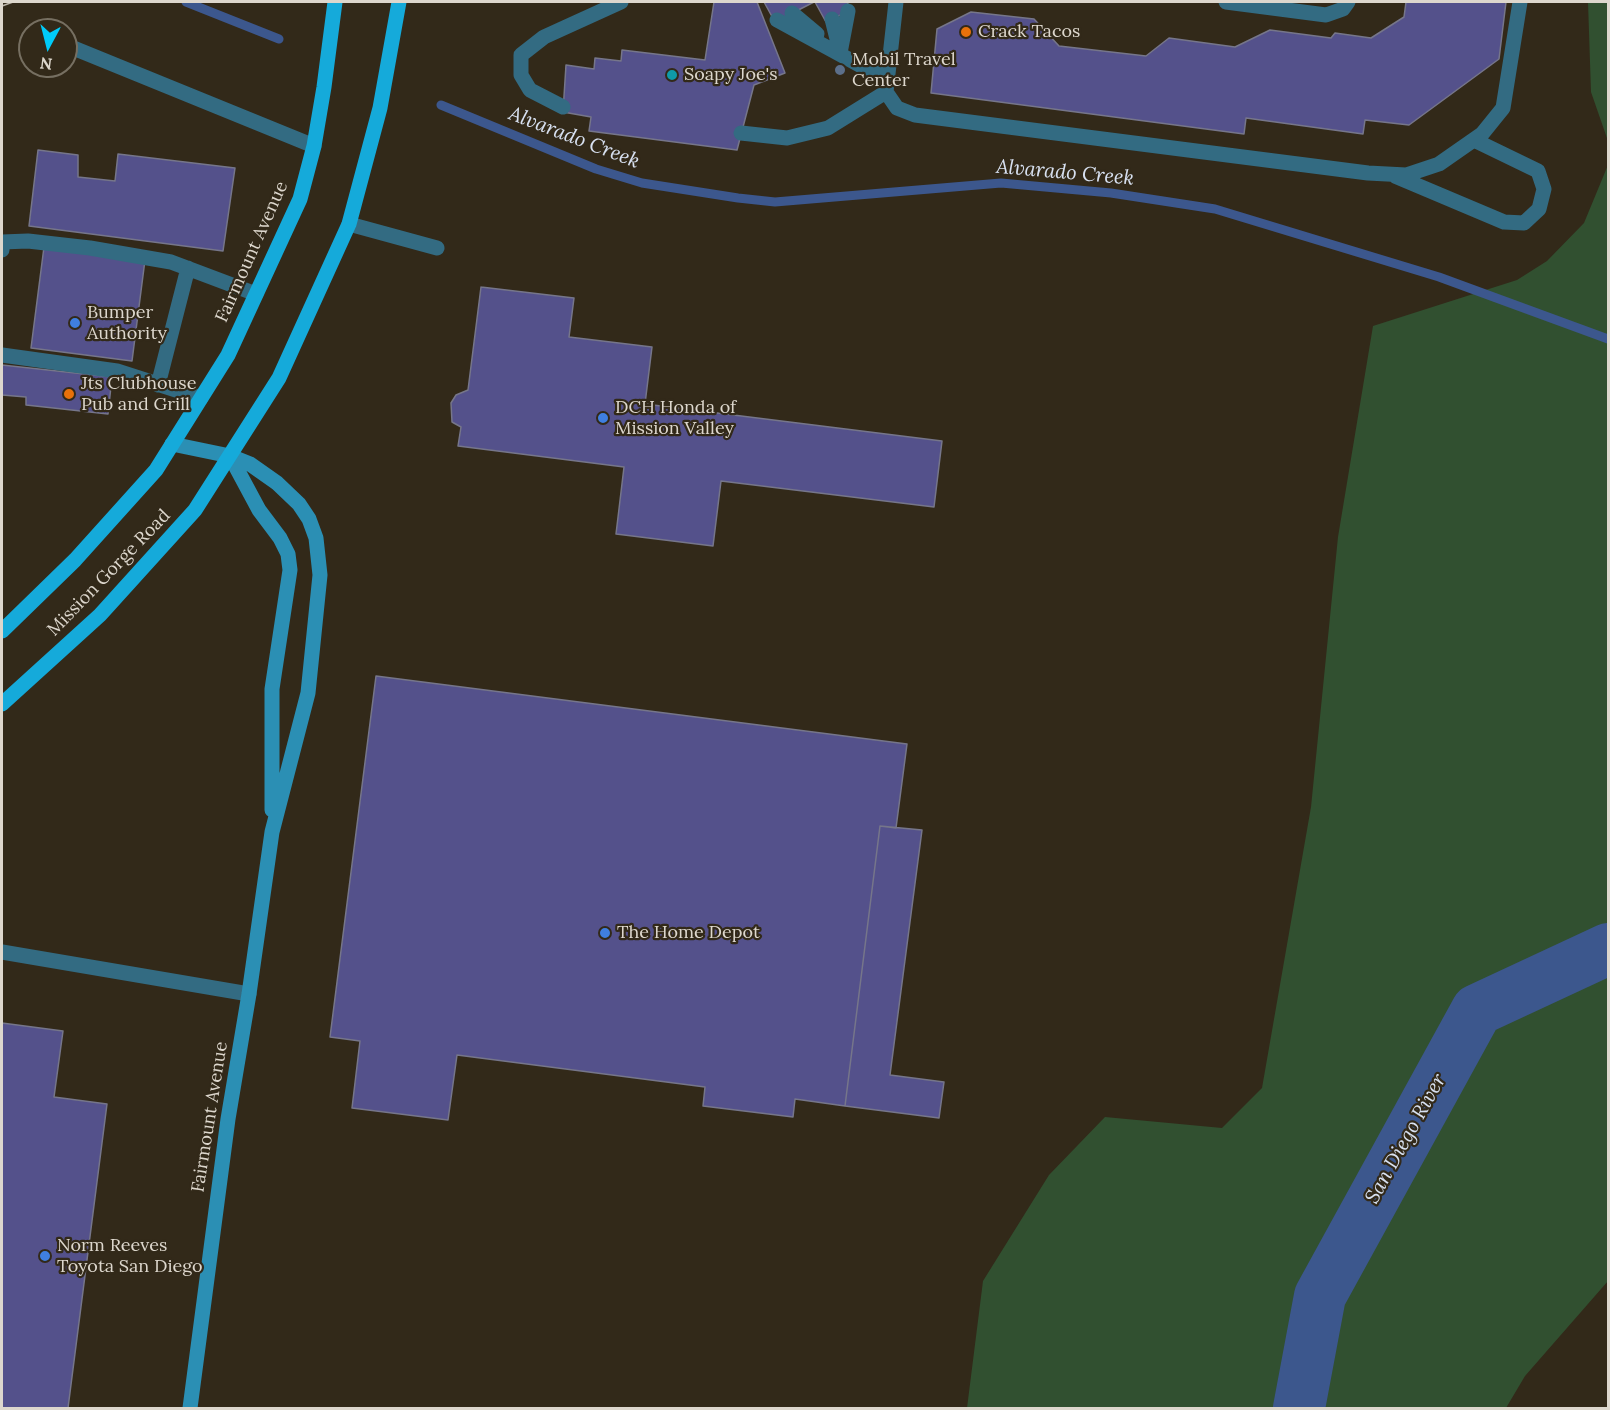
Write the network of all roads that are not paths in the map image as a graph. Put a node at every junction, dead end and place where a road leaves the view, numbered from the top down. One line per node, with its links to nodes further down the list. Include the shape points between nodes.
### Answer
1 (334, 2): 19 (main road, Fairmount Avenue)
2 (399, 2): 21 (main road, via 382,99)
3 (621, 2): 16 (lane, via 544,37 520,55 521,75 530,90)
4 (896, 2): 14 (lane)
5 (1226, 2): 6 (lane, via 1326,15 1343,9)
6 (1348, 2)
7 (1520, 2): 18 (lane, via 1503,108)
8 (848, 11): 13 (lane)
9 (792, 13): 13 (lane)
10 (832, 19): 13 (lane)
11 (777, 20): 13 (lane)
12 (78, 50): 19 (lane)
13 (840, 53): 14 (lane, via 863,67)
14 (888, 73): 15 (lane)
15 (886, 92): 17 (lane, via 828,128 787,138); 20 (lane, via 897,108 915,115)
16 (563, 107)
17 (741, 133)
18 (1474, 140): 20 (lane, via 1439,165 1406,175); 20 (lane, via 1538,171 1544,189 1539,209 1524,223 1504,222)
19 (314, 146): 25 (main road, Fairmount Avenue, via 300,199)
20 (1392, 174)
21 (349, 224): 22 (lane); 30 (main road, via 279,378)
22 (438, 248)
23 (2, 250): 24 (lane, via 2,242 28,242 90,248)
24 (188, 268): 25 (lane); 27 (lane)
25 (256, 294): 28 (main road, Fairmount Avenue, via 228,355)
26 (2, 355): 27 (lane, via 117,371)
27 (158, 385): 28 (lane)
28 (201, 398): 29 (main road, Fairmount Avenue)
29 (172, 444): 30 (street, Fairmount Avenue); 31 (main road, Mission Gorge Road, via 156,470 75,560)
30 (230, 456): 32 (main road, Mission Gorge Road, via 195,510 112,603); 33 (street, Fairmount Avenue, via 259,510 280,538 290,570 272,688); 33 (street, Fairmount Avenue, via 261,471 299,504 316,538 319,555 320,591 308,693)
31 (2, 631)
32 (2, 704)
33 (272, 832): 35 (street, Fairmount Avenue)
34 (2, 952): 35 (lane)
35 (249, 994): 36 (street, Fairmount Avenue, via 228,1119)
36 (190, 1408)

